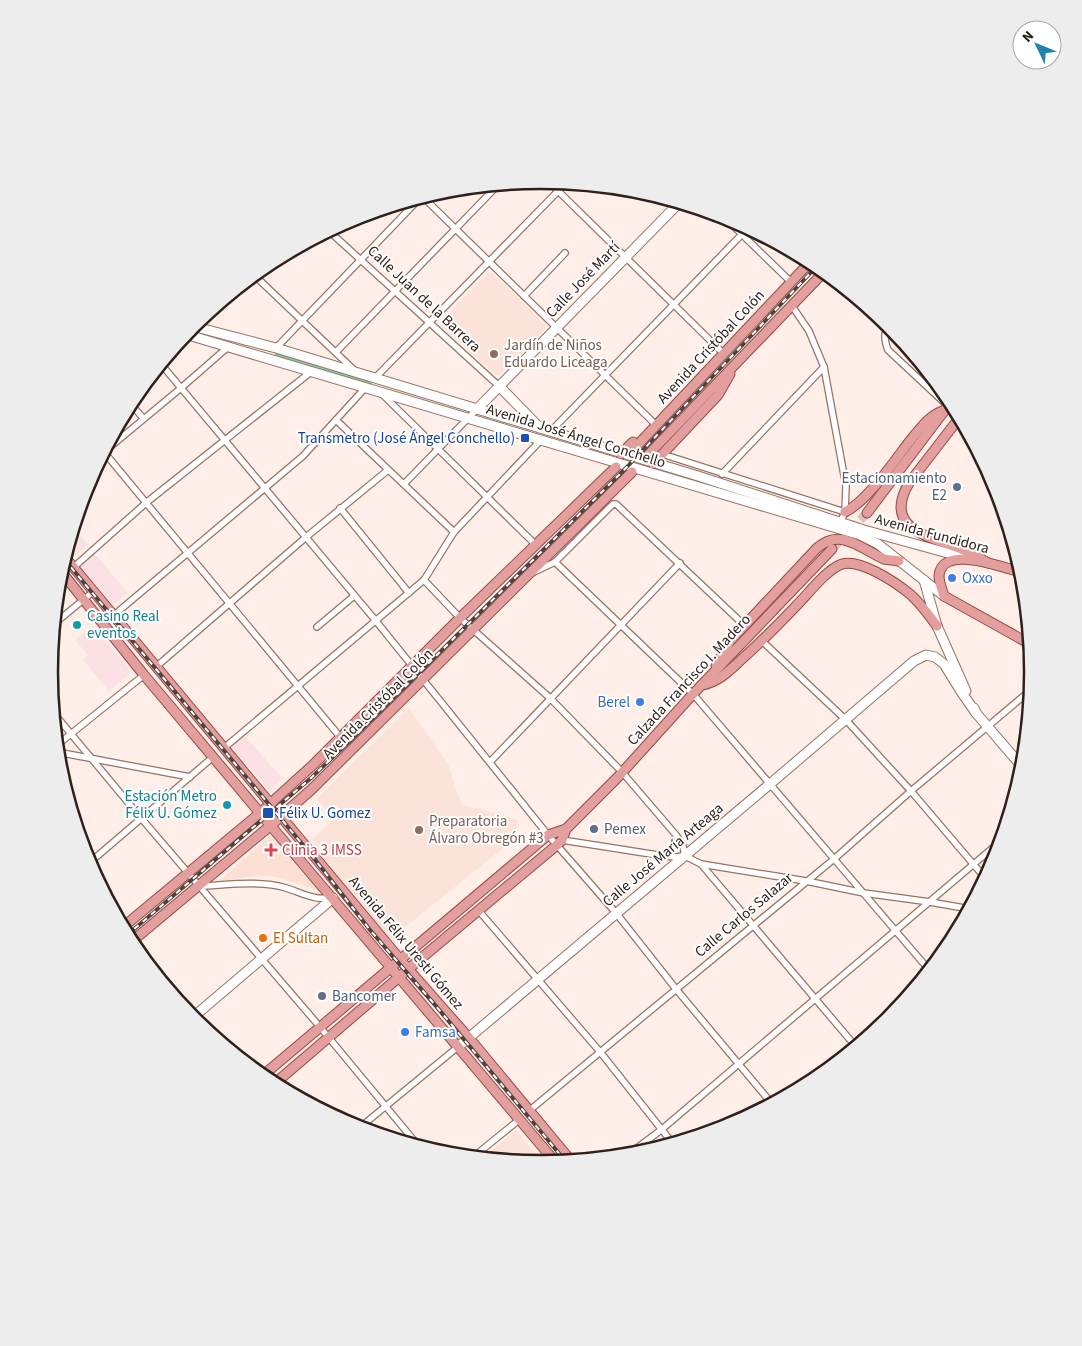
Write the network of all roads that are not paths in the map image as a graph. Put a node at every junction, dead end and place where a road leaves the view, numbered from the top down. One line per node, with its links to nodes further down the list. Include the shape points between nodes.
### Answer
1 (558, 191): 11 (street); 13 (street)
2 (491, 193): 6 (street)
3 (429, 203): 6 (street)
4 (412, 207): 12 (street)
5 (674, 208): 11 (main road, Calle José Martí)
6 (456, 229): 13 (street); 18 (street)
7 (738, 232): 9 (street)
8 (335, 235): 12 (street, Calle Juan de la Barrera)
9 (742, 235): 17 (street); 20 (street)
10 (565, 252): 19 (street)
11 (625, 257): 20 (street); 25 (main road, Calle José Martí)
12 (360, 259): 18 (street, Calle Juan de la Barrera); 22 (street)
13 (489, 261): 19 (street); 23 (street)
14 (805, 268): 17 (main road, Avenida Cristóbal Colón)
15 (819, 277): 21 (main road, Avenida Cristóbal Colón)
16 (259, 280): 22 (street)
17 (791, 282): 21 (main road); 31 (main road, Avenida Cristóbal Colón)
18 (395, 291): 23 (street, Calle Juan de la Barrera); 30 (street)
19 (524, 296): 25 (street)
20 (674, 306): 31 (street); 37 (street)
21 (792, 306): 32 (main road, Avenida Cristóbal Colón); 33 (street, via 809,330)
22 (302, 320): 29 (street); 30 (street)
23 (429, 322): 38 (street); 39 (street, Calle Juan de la Barrera)
24 (204, 327): 29 (main road, Avenida José Ángel Conchello)
25 (556, 327): 37 (street); 39 (main road, Calle José Martí)
26 (884, 332): 43 (street, via 888,350)
27 (194, 337): 28 (main road, Avenida José Ángel Conchello)
28 (228, 347): 35 (main road, Avenida José Ángel Conchello); 40 (street)
29 (276, 348): 36 (main road, Avenida José Ángel Conchello)
30 (336, 352): 36 (street)
31 (723, 353): 51 (main road); 58 (main road, Avenida Cristóbal Colón)
32 (735, 365): 60 (main road, via 718,395); 62 (main road, Avenida Cristóbal Colón)
33 (824, 367): 66 (street); 72 (street, via 846,486)
34 (165, 369): 40 (street)
35 (312, 371): 41 (main road, Avenida José Ángel Conchello); 56 (street)
36 (356, 372): 38 (main road, Avenida José Ángel Conchello)
37 (606, 374): 51 (street); 53 (street)
38 (375, 378): 42 (main road); 46 (main road, Avenida José Ángel Conchello)
39 (499, 386): 46 (main road, Calle José Martí); 53 (main road, Calle Juan de la Barrera)
40 (181, 388): 48 (street); 56 (street)
41 (366, 388): 42 (main road, Avenida José Ángel Conchello); 50 (street)
42 (379, 391): 49 (main road, Avenida José Ángel Conchello); 57 (street)
43 (937, 396)
44 (945, 408): 72 (main road, via 925,422 871,489)
45 (136, 409): 48 (street)
46 (477, 409): 49 (street, Calle José Martí); 53 (main road, Avenida José Ángel Conchello)
47 (946, 409): 73 (main road)
48 (143, 418): 55 (street)
49 (467, 418): 54 (main road, Avenida José Ángel Conchello); 57 (street, Calle José Martí)
50 (336, 420): 64 (street); 68 (street, via 303,456)
51 (653, 422): 59 (main road)
52 (955, 423): 86 (main road, via 909,483 904,492 902,511 906,521 922,535 971,553)
53 (546, 431): 59 (main road, Avenida José Ángel Conchello)
54 (541, 440): 63 (main road, Avenida José Ángel Conchello); 69 (street)
55 (117, 441)
56 (224, 441): 68 (street); 70 (street)
57 (438, 448): 67 (street, Calle José Martí); 69 (street)
58 (631, 452)
59 (621, 454): 62 (main road, Avenida José Ángel Conchello)
60 (662, 454): 62 (main road); 66 (street)
61 (108, 457): 70 (street)
62 (650, 460): 74 (main road, Avenida José Ángel Conchello)
63 (615, 464): 78 (main road, Avenida Cristóbal Colón); 82 (main road, Avenida José Ángel Conchello, via 860,535)
64 (388, 470): 67 (street); 71 (street)
65 (632, 472): 89 (main road, Avenida Cristóbal Colón)
66 (722, 474): 72 (street)
67 (404, 484): 76 (street)
68 (265, 488): 77 (street); 80 (street)
69 (487, 496): 76 (street); 78 (street)
70 (147, 502): 80 (street); 87 (street)
71 (340, 508): 77 (street); 94 (street)
72 (845, 512): 74 (street)
73 (867, 513)
74 (840, 523): 75 (main road, Avenida José Ángel Conchello)
75 (864, 530): 81 (main road, Avenida Fundidora)
76 (454, 532): 91 (street)
77 (305, 538): 95 (street); 98 (street)
78 (537, 544): 101 (main road, Avenida Cristóbal Colón)
79 (832, 549): 112 (main road, Calzada Francisco I. Madero)
80 (188, 553): 98 (street); 99 (street)
81 (966, 558): 86 (main road, Avenida Fundidora); 96 (main road, via 949,562 941,569 939,577)
82 (899, 561): 92 (main road, Avenida José Ángel Conchello); 104 (main road, via 885,559 857,543 828,540)
83 (555, 562): 85 (street, via 612,504 616,504); 89 (street); 103 (street)
84 (71, 563): 87 (main road, Avenida Félix Uresti Gómez)
85 (680, 563): 103 (street); 104 (street)
86 (988, 563): 88 (main road, Avenida Fundidora)
87 (74, 567): 93 (main road, Avenida Félix Uresti Gómez)
88 (1013, 570)
89 (529, 574): 107 (main road, Avenida Cristóbal Colón)
90 (67, 578): 97 (main road, Avenida Félix Uresti Gómez)
91 (424, 580): 94 (street); 101 (street)
92 (924, 580): 96 (main road, Avenida José Ángel Conchello); 105 (main road)
93 (94, 591): 97 (street); 99 (main road, Avenida Félix Uresti Gómez)
94 (409, 593): 102 (street)
95 (354, 596): 102 (street); 106 (street)
96 (944, 596): 108 (main road)
97 (84, 598): 100 (street); 113 (main road, Avenida Félix Uresti Gómez)
98 (229, 604): 110 (street); 116 (street)
99 (114, 615): 110 (main road, Avenida Félix Uresti Gómez)
100 (61, 618)
101 (460, 618): 107 (street); 111 (main road, Avenida Cristóbal Colón)
102 (376, 622): 111 (street); 116 (street)
103 (621, 625): 117 (street); 119 (street)
104 (744, 625): 112 (main road, via 726,646)
105 (937, 626): 109 (main road, via 909,594 873,570 848,563 828,573); 120 (main road)
106 (317, 627)
107 (473, 629): 114 (main road, Avenida Cristóbal Colón); 119 (street)
108 (1023, 640)
109 (762, 641): 115 (main road, via 718,680); 121 (street)
110 (157, 666): 127 (main road, Avenida Félix Uresti Gómez)
111 (413, 667): 114 (street); 125 (main road, Avenida Cristóbal Colón)
112 (713, 673): 115 (main road, Calzada Francisco I. Madero)
113 (144, 675): 124 (street); 129 (main road, Avenida Félix Uresti Gómez)
114 (422, 680): 132 (street); 139 (main road, Avenida Cristóbal Colón)
115 (701, 685): 117 (main road, Calzada Francisco I. Madero)
116 (298, 687): 125 (street); 127 (street)
117 (693, 694): 133 (main road, Calzada Francisco I. Madero); 135 (street)
118 (1023, 696): 123 (street, Calle Carlos Salazar)
119 (550, 698): 132 (street); 133 (street)
120 (976, 713): 121 (main road, Calle José María Arteaga, via 944,664 926,655 914,660); 123 (main road)
121 (846, 720): 135 (main road, Calle José María Arteaga); 136 (street)
122 (61, 721): 124 (street)
123 (988, 726): 131 (main road); 136 (street, Calle Carlos Salazar)
124 (71, 733): 126 (street); 130 (street)
125 (341, 738): 137 (main road, Avenida Cristóbal Colón)
126 (63, 740)
127 (224, 748): 137 (main road, Avenida Félix Uresti Gómez)
128 (65, 754): 130 (street)
129 (213, 757): 134 (street); 138 (main road, Avenida Félix Uresti Gómez)
130 (94, 760): 134 (street); 140 (street)
131 (1016, 760)
132 (490, 762): 143 (street)
133 (622, 772): 142 (main road, Calzada Francisco I. Madero); 146 (street, via 676,835)
134 (190, 777): 140 (street)
135 (770, 784): 146 (main road, Calle José María Arteaga); 148 (street)
136 (911, 791): 148 (street, Calle Carlos Salazar); 150 (street)
137 (271, 803): 138 (main road, Avenida Cristóbal Colón); 139 (main road, Avenida Félix Uresti Gómez)
138 (260, 813): 141 (main road, Avenida Félix Uresti Gómez); 151 (main road, Avenida Cristóbal Colón)
139 (282, 816): 141 (main road, Avenida Cristóbal Colón); 166 (main road, Avenida Félix Uresti Gómez)
140 (141, 818): 147 (street); 151 (street)
141 (270, 826): 154 (main road, Avenida Cristóbal Colón); 156 (main road, Avenida Félix Uresti Gómez)
142 (566, 829): 143 (main road, Calzada Francisco I. Madero); 144 (main road, Calzada Francisco I. Madero)
143 (548, 835): 144 (street); 166 (main road, Calzada Francisco I. Madero)
144 (559, 843): 146 (street, via 670,857); 159 (main road); 160 (street)
145 (991, 849): 150 (street)
146 (685, 856): 149 (street); 160 (main road, Calle José María Arteaga)
147 (94, 859)
148 (834, 859): 153 (street, Calle Carlos Salazar); 155 (street)
149 (700, 864): 153 (street); 162 (street)
150 (973, 864): 152 (street); 157 (street)
151 (188, 873): 154 (street); 161 (main road, Avenida Cristóbal Colón)
152 (981, 873)
153 (806, 881): 155 (street); 162 (street, Calle Carlos Salazar)
154 (198, 886): 156 (street, via 268,885 317,898); 164 (main road, Avenida Cristóbal Colón); 165 (street)
155 (864, 893): 157 (street); 163 (street)
156 (332, 897): 165 (main road); 168 (main road, Avenida Félix Uresti Gómez)
157 (930, 902): 158 (street); 163 (street)
158 (964, 908)
159 (479, 911): 169 (main road); 171 (street)
160 (616, 912): 171 (main road, Calle José María Arteaga); 172 (street)
161 (127, 924)
162 (754, 926): 172 (street, Calle Carlos Salazar); 173 (street)
163 (896, 931): 167 (street); 173 (street)
164 (136, 938)
165 (261, 958): 174 (main road); 175 (street)
166 (400, 959): 168 (main road, Calzada Francisco I. Madero); 169 (main road, Avenida Félix Uresti Gómez)
167 (926, 966)
168 (391, 967): 170 (main road, Avenida Félix Uresti Gómez); 175 (main road, Calzada Francisco I. Madero)
169 (408, 969): 170 (main road); 177 (main road, Avenida Félix Uresti Gómez)
170 (400, 977): 176 (main road); 179 (main road, Avenida Félix Uresti Gómez)
171 (536, 980): 177 (main road, Calle José María Arteaga); 180 (street)
172 (676, 989): 180 (street, Calle Carlos Salazar); 181 (street)
173 (815, 998): 178 (street); 181 (street)
174 (197, 1013)
175 (320, 1027): 176 (street); 182 (main road, Calzada Francisco I. Madero)
176 (329, 1038): 183 (main road); 185 (street)
177 (469, 1038): 179 (main road, Calle José María Arteaga); 186 (main road, Avenida Félix Uresti Gómez)
178 (853, 1043)
179 (459, 1046): 185 (street, Calle José María Arteaga); 187 (main road, Avenida Félix Uresti Gómez)
180 (601, 1053): 186 (street, Calle Carlos Salazar); 189 (street)
181 (738, 1064): 184 (street); 189 (street)
182 (267, 1072)
183 (279, 1080)
184 (768, 1100)
185 (385, 1106): 188 (street, Calle José María Arteaga); 190 (street)
186 (530, 1110): 187 (main road, Calle Carlos Salazar); 194 (main road, Avenida Félix Uresti Gómez)
187 (520, 1119): 193 (street, Calle Carlos Salazar); 195 (main road, Avenida Félix Uresti Gómez)
188 (365, 1123)
189 (661, 1130): 191 (street); 192 (street)
190 (414, 1139)
191 (669, 1139)
192 (640, 1146)
193 (479, 1152)
194 (567, 1155)
195 (550, 1156)

